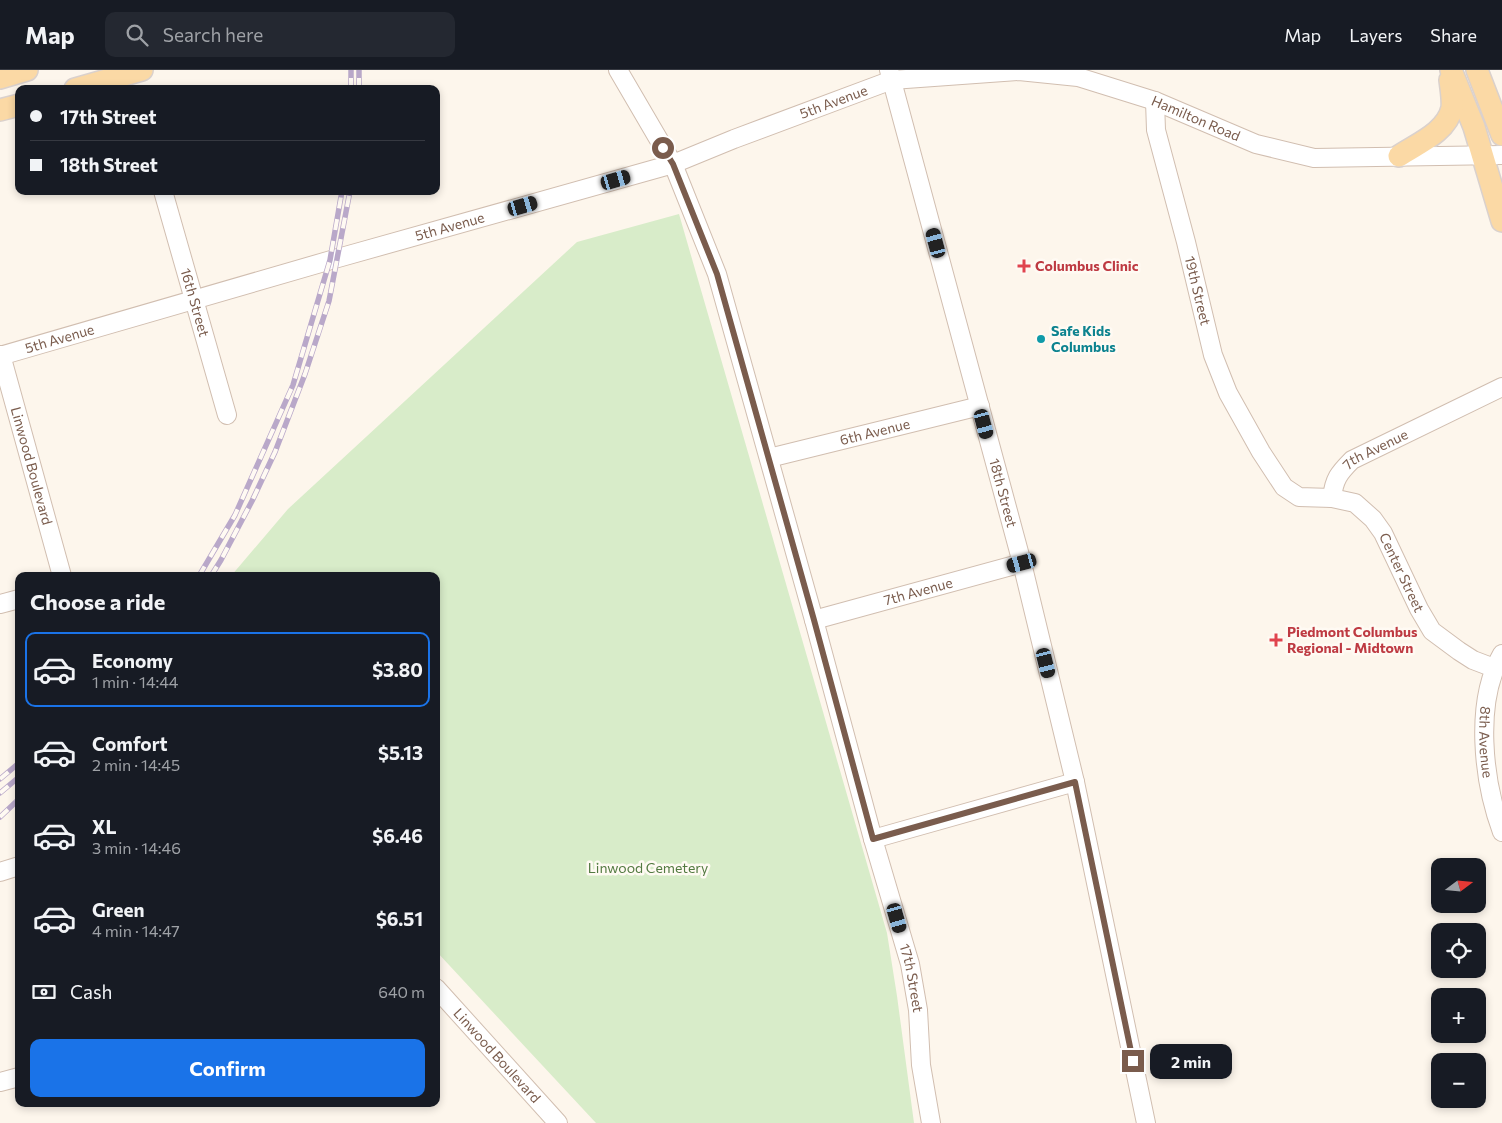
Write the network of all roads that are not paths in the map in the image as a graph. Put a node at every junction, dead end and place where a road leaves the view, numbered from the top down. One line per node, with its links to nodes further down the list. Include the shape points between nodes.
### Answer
1 (27, 70): 7 (main road)
2 (142, 70): 8 (main road)
3 (618, 70): 15 (street, 17th Street)
4 (1450, 70): 13 (main road, via 1474,127); 14 (main road, via 1452,106 1447,121)
5 (1477, 70): 12 (main road)
6 (890, 75): 9 (street, Hamilton Road, via 1020,71 1078,77); 15 (street, 5th Avenue); 21 (street, 18th Street)
7 (0, 78)
8 (89, 85)
9 (1155, 101): 14 (street, Hamilton Road, via 1256,144 1314,158); 24 (street, 19th Street, via 1156,130 1213,355 1228,393 1284,486 1299,497)
10 (15, 105): 11 (main road)
11 (0, 110)
12 (1502, 135)
13 (1492, 155): 14 (street, Hamilton Road); 17 (main road)
14 (1399, 156)
15 (673, 164): 18 (street, 5th Avenue); 23 (street, 17th Street, via 717,274)
16 (164, 195): 18 (street, 16th Street)
17 (1502, 221)
18 (193, 299): 19 (street, 5th Avenue); 22 (street, 16th Street)
19 (0, 355): 26 (street, Linwood Boulevard)
20 (1502, 387): 24 (street, 7th Avenue, via 1352,460 1333,483)
21 (980, 406): 23 (street, 6th Avenue); 25 (street, 18th Street)
22 (227, 415)
23 (768, 458): 29 (street, 17th Street)
24 (1332, 498): 30 (street, Center Street, via 1354,502 1383,532 1432,631 1473,660)
25 (1022, 563): 29 (street, 7th Avenue); 31 (street, 18th Street)
26 (61, 572)
27 (15, 600): 28 (street)
28 (0, 604)
29 (814, 620): 33 (street, 17th Street)
30 (1498, 661): 32 (street, 8th Avenue, via 1486,711 1484,751)
31 (1075, 782): 33 (street); 41 (street, 18th Street)
32 (1502, 832)
33 (873, 839): 40 (street, 17th Street, via 910,964)
34 (15, 867): 35 (street)
35 (0, 872)
36 (440, 992): 39 (street, Linwood Boulevard)
37 (15, 1078): 38 (street)
38 (0, 1082)
39 (558, 1123)
40 (931, 1123)
41 (1146, 1123)

